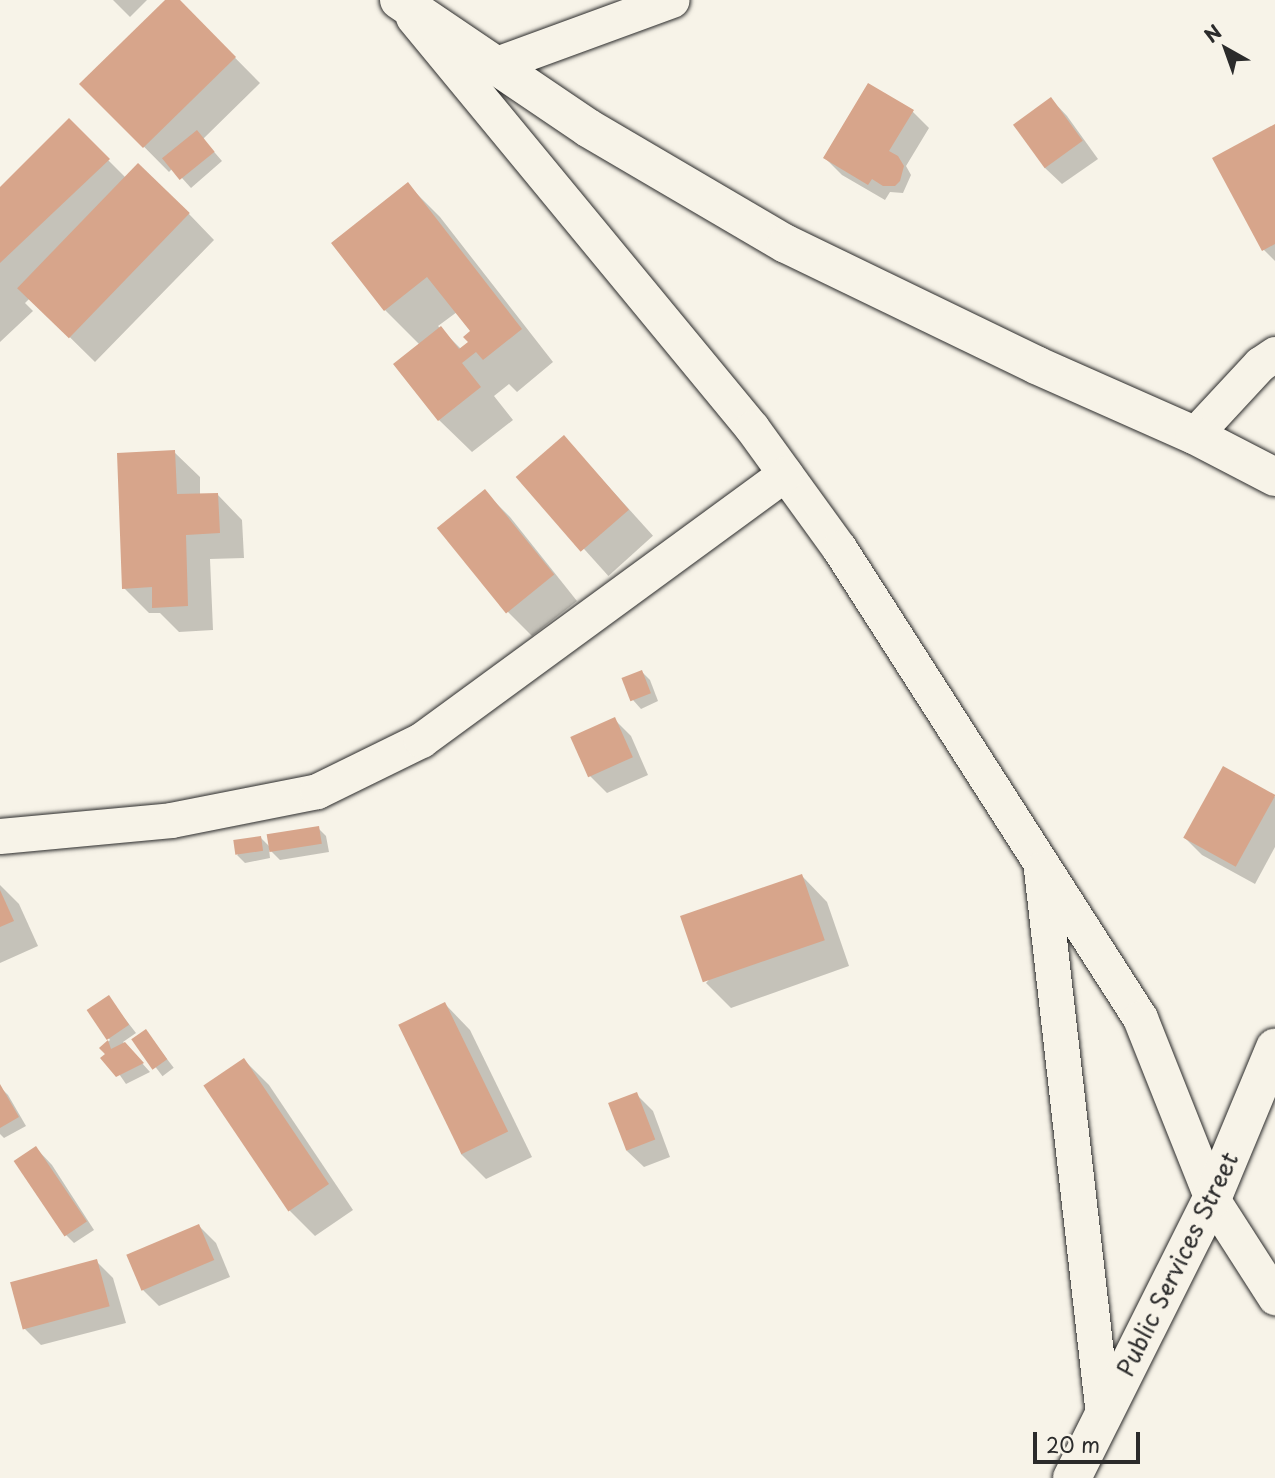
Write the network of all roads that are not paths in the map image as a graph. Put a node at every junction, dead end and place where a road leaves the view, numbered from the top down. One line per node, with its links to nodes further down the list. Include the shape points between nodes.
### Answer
1 (672, 0): 3 (street)
2 (400, 1): 3 (street); 6 (street)
3 (494, 65): 5 (street, via 588,128 786,244 1036,365)
4 (1275, 354): 5 (street, via 1260,364)
5 (1194, 435): 7 (street)
6 (785, 474): 8 (street, via 421,740 317,791 171,820); 9 (street, via 839,548)
7 (1275, 477)
8 (0, 836)
9 (1039, 858): 11 (street, via 1140,1018); 13 (street)
10 (1275, 1048): 11 (street, Public Services Street)
11 (1212, 1199): 12 (street); 13 (street, Public Services Street)
12 (1275, 1297)
13 (1103, 1415): 14 (street, Public Services Street)
14 (1072, 1478)

